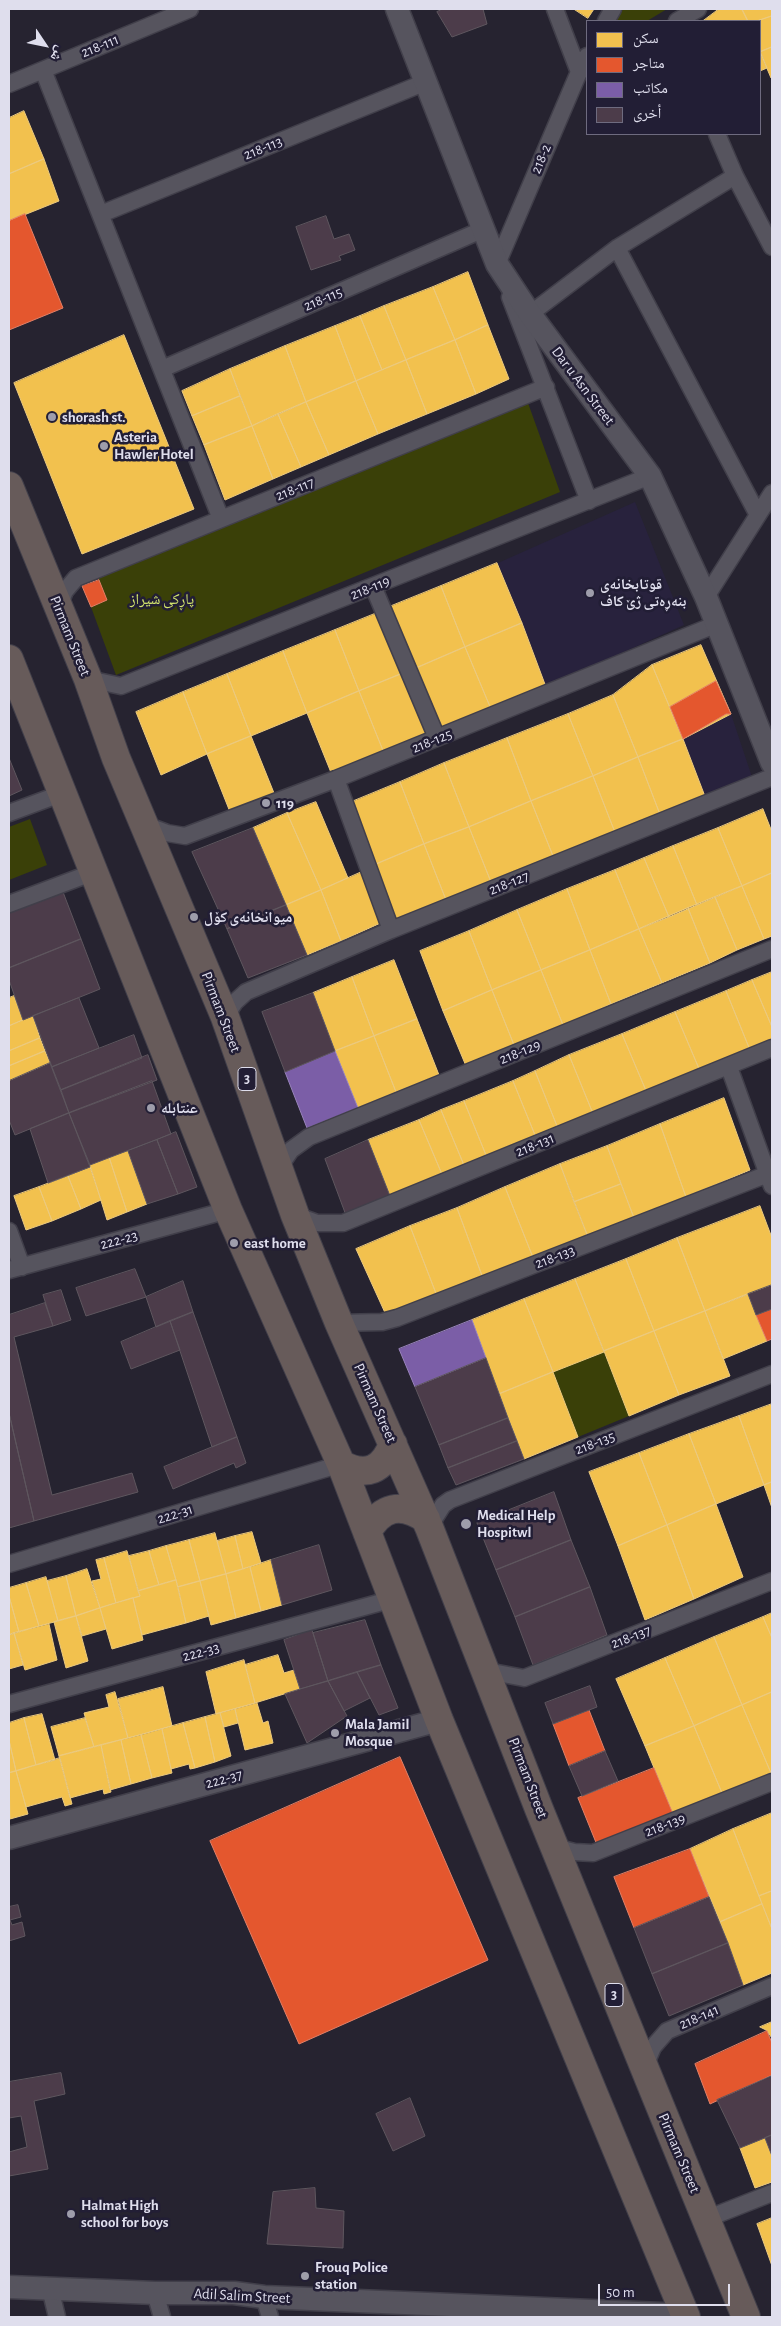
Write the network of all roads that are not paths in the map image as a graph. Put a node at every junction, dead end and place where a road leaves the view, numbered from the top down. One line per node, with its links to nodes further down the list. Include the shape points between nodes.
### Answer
1 (190, 9): 8 (street, 218-111)
2 (397, 9): 10 (street, Dar u Asn Street)
3 (555, 9): 9 (street)
4 (613, 9): 6 (street)
5 (698, 9): 7 (street)
6 (607, 20)
7 (679, 20)
8 (44, 70): 11 (street, 218-111); 14 (street)
9 (583, 70): 18 (street, 218-2)
10 (426, 82): 14 (street, 218-113); 15 (street, Dar u Asn Street)
11 (9, 84)
12 (717, 135): 13 (street)
13 (735, 176): 16 (street); 17 (street)
14 (101, 214): 20 (street)
15 (484, 229): 18 (street, Dar u Asn Street); 20 (street, 218-115)
16 (772, 247)
17 (617, 248): 19 (street); 26 (street)
18 (497, 264): 19 (street, Dar u Asn Street); 21 (street)
19 (530, 314): 22 (street, Dar u Asn Street)
20 (162, 369): 27 (street)
21 (546, 387): 25 (street); 27 (street, 218-117)
22 (650, 476): 25 (street, 218-119); 29 (street, Dar u Asn Street)
23 (9, 486): 30 (highway, Pirmam Street / 3)
24 (772, 493): 26 (street)
25 (589, 501): 28 (street, 218-119)
26 (758, 515): 29 (street)
27 (222, 518): 30 (street, 218-117, via 76,578 65,590)
28 (373, 586): 33 (street, 218-119, via 121,686); 34 (street)
29 (706, 597): 31 (street, Dar u Asn Street)
30 (59, 607): 33 (highway, Pirmam Street / 3)
31 (717, 624): 34 (street, 218-125); 35 (street, Dar u Asn Street)
32 (9, 659): 38 (highway)
33 (88, 679): 40 (highway, Pirmam Street / 3)
34 (437, 738): 37 (street, 218-125)
35 (770, 748)
36 (772, 777): 43 (street, 218-127)
37 (336, 779): 40 (street, 218-125, via 185,836); 43 (street)
38 (63, 793): 39 (street); 41 (highway)
39 (9, 813)
40 (143, 824): 45 (highway, Pirmam Street / 3)
41 (94, 872): 42 (street); 50 (highway)
42 (9, 904)
43 (391, 930): 45 (street, 218-127, via 246,992)
44 (772, 949): 48 (street, 218-129, via 309,1137 292,1150)
45 (225, 1017): 48 (highway, Pirmam Street / 3)
46 (772, 1048): 47 (street, 218-131)
47 (729, 1067): 49 (street); 51 (street, 218-131, via 343,1223 318,1223)
48 (278, 1169): 51 (highway, Pirmam Street / 3)
49 (770, 1180): 54 (street, 218-133, via 397,1318 382,1322)
50 (228, 1210): 53 (street, 222-23); 57 (highway)
51 (296, 1215): 54 (highway, Pirmam Street / 3)
52 (9, 1231): 53 (street)
53 (16, 1268)
54 (339, 1323): 56 (highway, Pirmam Street / 3)
55 (772, 1374): 58 (street, 218-135, via 450,1500)
56 (393, 1444): 57 (highway, via 379,1466 366,1471 353,1470); 58 (highway, Pirmam Street / 3)
57 (341, 1464): 59 (highway); 60 (street, 222-31)
58 (428, 1523): 59 (highway, via 414,1511 400,1508 386,1511 374,1519); 63 (highway, Pirmam Street / 3)
59 (367, 1532): 62 (highway)
60 (9, 1564)
61 (772, 1582): 63 (street, 218-137, via 524,1678)
62 (393, 1599): 64 (street, 222-33); 65 (highway)
63 (487, 1671): 68 (highway, Pirmam Street / 3)
64 (9, 1704)
65 (439, 1720): 67 (street, 222-37); 79 (highway)
66 (772, 1782): 68 (street, 218-139, via 593,1853)
67 (9, 1838)
68 (555, 1847): 70 (highway, Pirmam Street / 3)
69 (772, 1986): 70 (street, 218-141, via 667,2031 653,2047)
70 (644, 2068): 72 (highway, Pirmam Street / 3)
71 (772, 2193): 72 (street)
72 (706, 2219): 82 (highway, Pirmam Street / 3)
73 (9, 2287): 74 (street, Adil Salim Street)
74 (50, 2288): 75 (street, Adil Salim Street); 80 (street)
75 (155, 2293): 76 (street, Adil Salim Street, via 234,2293); 81 (street)
76 (267, 2307): 77 (street, Adil Salim Street)
77 (427, 2310): 78 (street, Adil Salim Street)
78 (541, 2313): 79 (street, Adil Salim Street)
79 (686, 2316)
80 (57, 2317)
81 (162, 2317)
82 (746, 2317)

